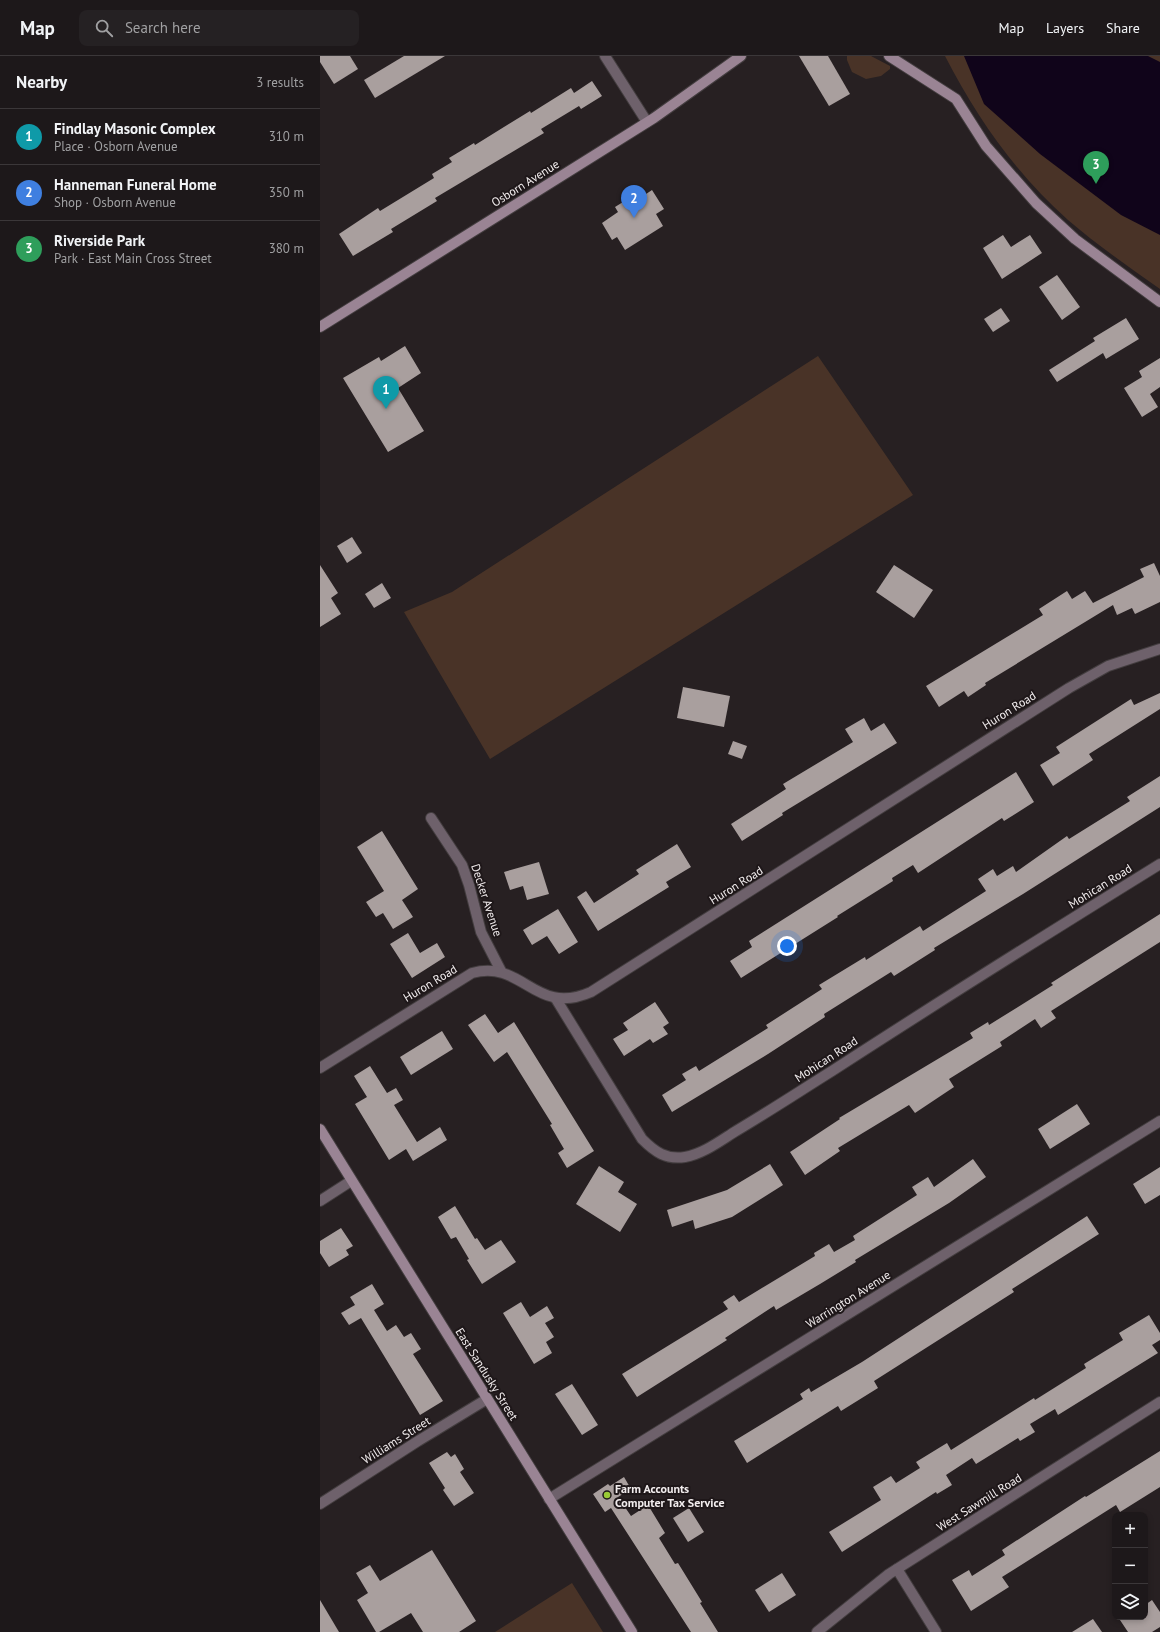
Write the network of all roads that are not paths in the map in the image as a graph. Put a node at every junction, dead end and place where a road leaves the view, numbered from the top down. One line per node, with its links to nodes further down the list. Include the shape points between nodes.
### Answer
1 (605, 56): 4 (street)
2 (741, 56): 4 (main road, Osborn Avenue)
3 (889, 56): 5 (main road, via 956,99 986,146 1036,203 1075,239)
4 (646, 122): 6 (main road, Osborn Avenue)
5 (1160, 302)
6 (320, 327)
7 (1160, 650): 11 (street, Huron Road, via 1108,666 1069,688 591,992 571,999)
8 (431, 818): 10 (street, Decker Avenue, via 462,865 481,932)
9 (1160, 864): 11 (street, Mohican Road, via 976,978 787,1100 705,1150 685,1157 662,1156 642,1139)
10 (501, 972): 11 (street, Huron Road, via 513,976 540,993); 12 (street, Huron Road, via 482,970 460,979)
11 (556, 998)
12 (320, 1068)
13 (1160, 1120): 19 (street, Warrington Avenue)
14 (320, 1129): 15 (main road, East Sandusky Street)
15 (351, 1181): 16 (street); 17 (main road, East Sandusky Street)
16 (320, 1201)
17 (487, 1399): 19 (main road, East Sandusky Street); 20 (street, Williams Street)
18 (1160, 1402): 21 (street, West Sawmill Road)
19 (549, 1498): 22 (main road, East Sandusky Street)
20 (320, 1504)
21 (897, 1569): 23 (street, West Sawmill Road); 24 (street)
22 (632, 1632)
23 (817, 1632)
24 (936, 1632)

